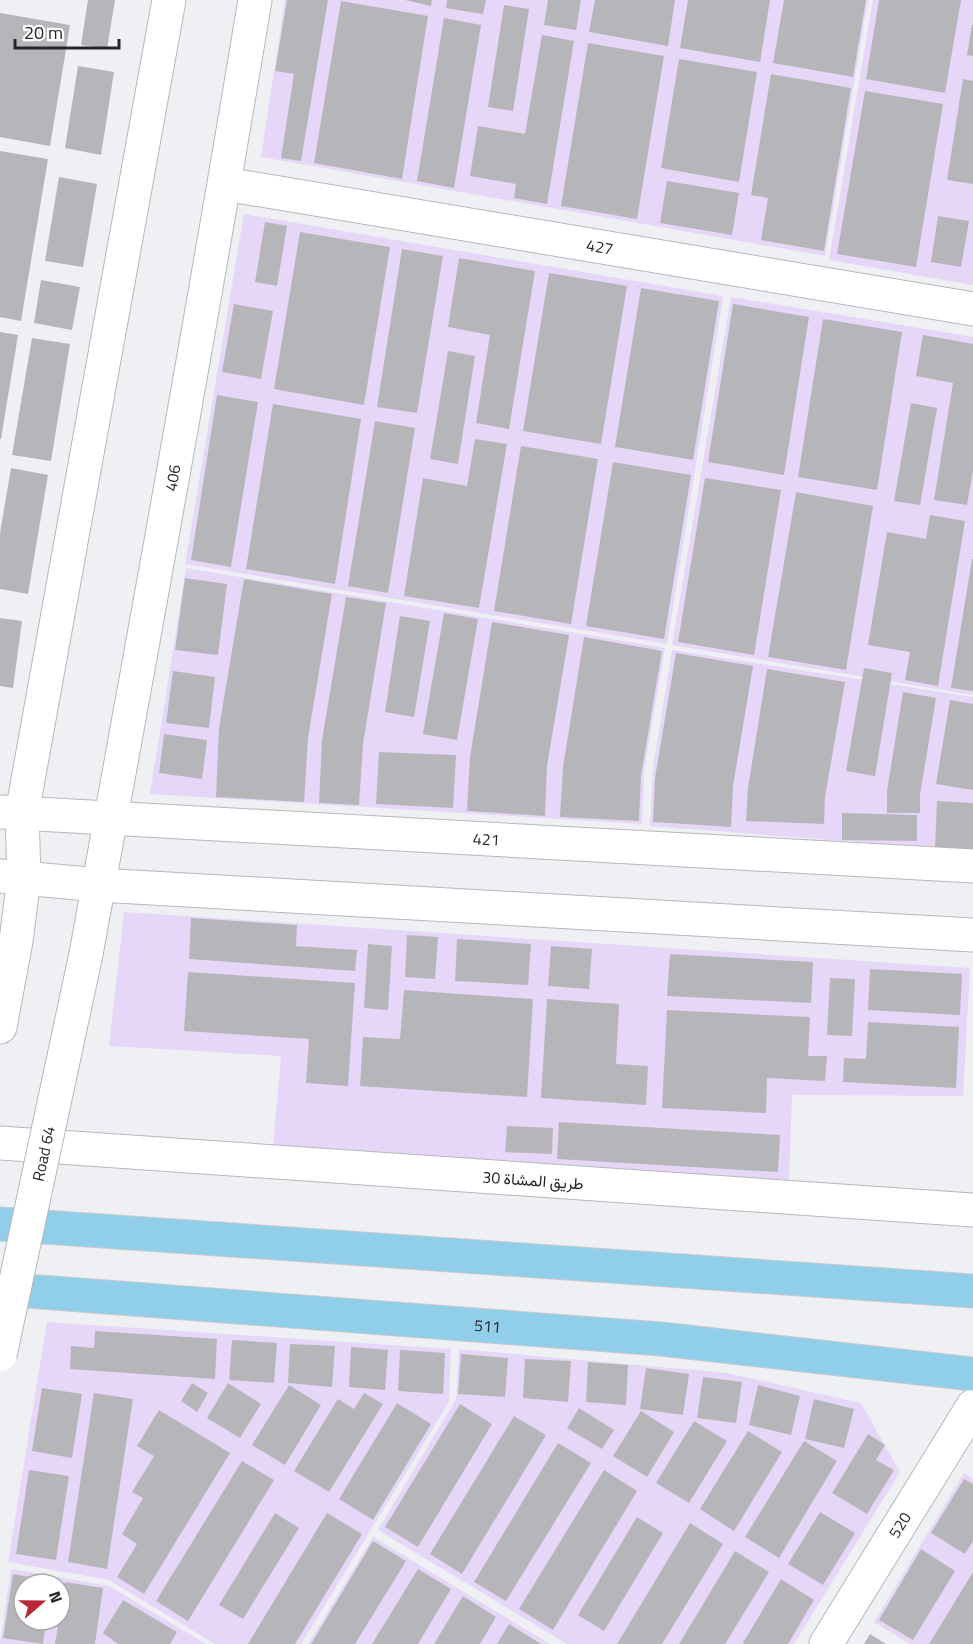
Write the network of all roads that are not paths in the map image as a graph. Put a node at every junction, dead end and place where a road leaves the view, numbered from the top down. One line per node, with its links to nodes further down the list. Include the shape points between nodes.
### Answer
1 (169, 0): 5 (street)
2 (255, 0): 3 (street, 406)
3 (225, 184): 4 (street, 427); 6 (street, 406)
4 (973, 309)
5 (11, 813): 6 (street, 421); 8 (street)
6 (112, 819): 7 (street, 421); 9 (street, 406)
7 (973, 866)
8 (12, 877): 9 (street); 12 (street, via 16,941)
9 (99, 885): 10 (street); 11 (street, 406)
10 (973, 935)
11 (86, 954): 18 (street, Road 64, bridge)
12 (0, 1027)
13 (0, 1143): 14 (street, طريق المشاة 30)
14 (973, 1210)
15 (0, 1224): 17 (main road)
16 (0, 1289): 19 (main road, 511, via 661,1339)
17 (973, 1291)
18 (0, 1355)
19 (973, 1374)
20 (973, 1406): 21 (street, 520)
21 (826, 1644)

